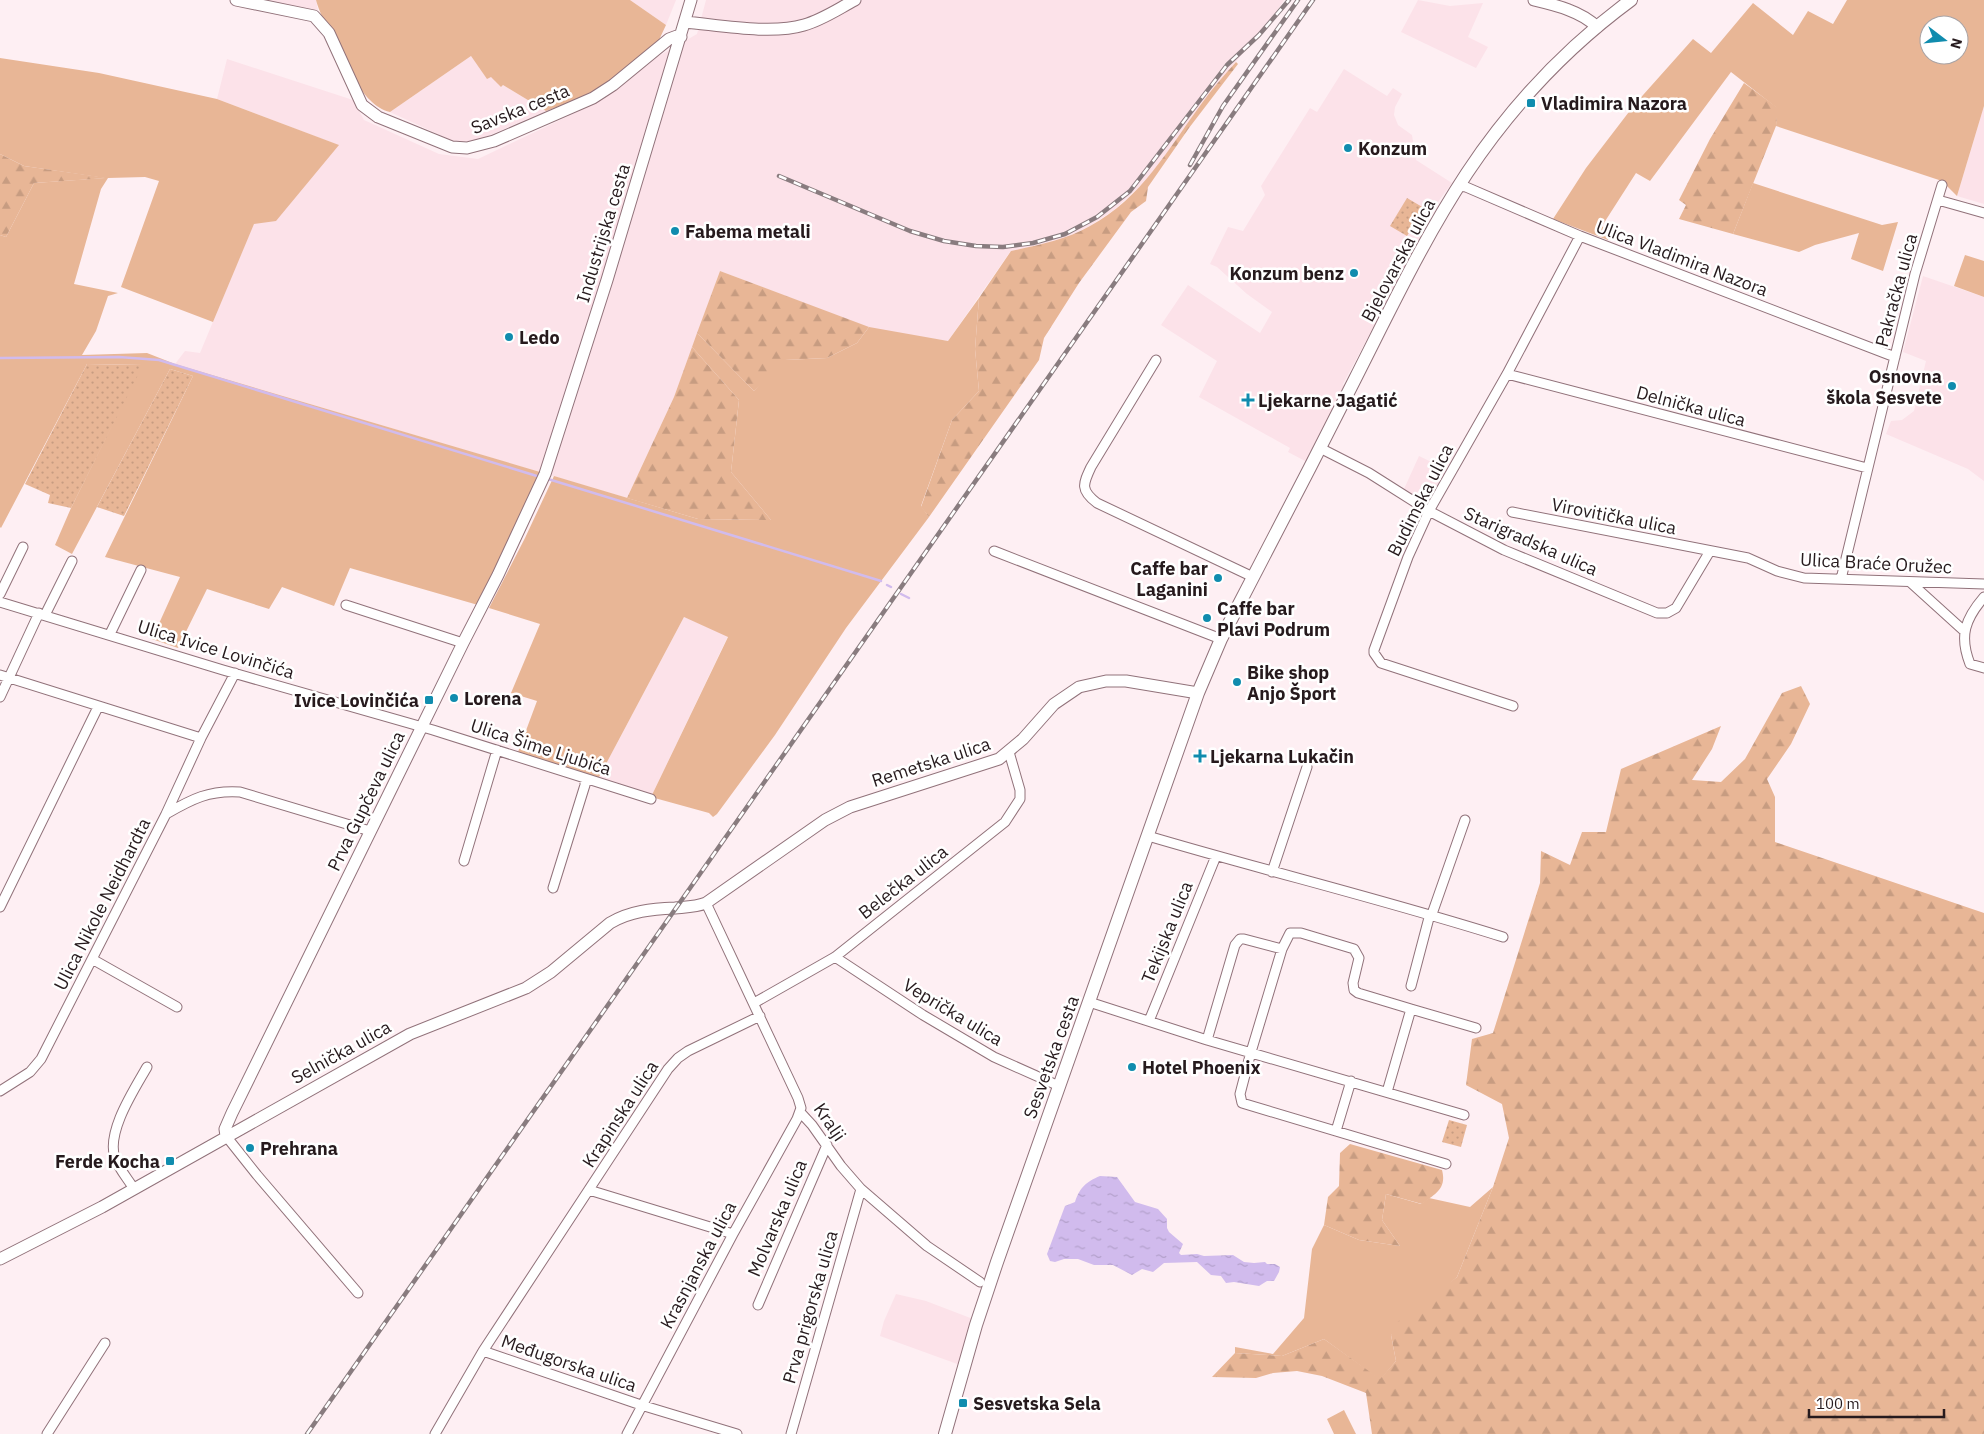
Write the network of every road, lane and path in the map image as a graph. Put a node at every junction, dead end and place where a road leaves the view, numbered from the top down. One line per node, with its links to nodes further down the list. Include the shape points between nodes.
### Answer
1 (236, 0): 8 (street, Savska cesta, via 314,16 329,33 362,105 378,117 442,144 460,148 494,141 588,101 613,85 668,39)
2 (691, 0): 6 (street, Industrijska cesta)
3 (855, 0): 6 (street, via 814,22 790,28)
4 (1534, 0): 7 (street, via 1578,14)
5 (1630, 0): 7 (main road, Bjelovarska ulica)
6 (685, 22): 8 (street, Industrijska cesta)
7 (1597, 27): 10 (main road, Bjelovarska ulica, via 1517,106)
8 (681, 36): 19 (street, Industrijska cesta)
9 (1942, 185): 11 (street, Pakračka ulica)
10 (1459, 186): 13 (street, Ulica Vladimira Nazora); 17 (main road, Bjelovarska ulica, via 1410,271)
11 (1938, 200): 12 (street); 14 (street, Pakračka ulica, via 1915,274)
12 (1984, 213)
13 (1580, 236): 14 (street, Ulica Vladimira Nazora); 16 (street, Budimska ulica)
14 (1895, 357): 18 (street, Pakračka ulica)
15 (1156, 360): 27 (street, via 1091,466 1084,488 1097,503)
16 (1507, 374): 18 (street, Delnička ulica); 20 (street, Budimska ulica)
17 (1325, 450): 20 (street, Starigradska ulica); 27 (main road, Bjelovarska ulica)
18 (1867, 468): 28 (street, Pakračka ulica)
19 (544, 478): 39 (street, Prva Gupčeva ulica)
20 (1429, 511): 24 (street, Starigradska ulica, via 1504,550 1657,613 1667,613 1676,608); 46 (street, Budimska ulica, via 1408,557 1374,653 1381,663)
21 (1512, 512): 24 (street, Virovitička ulica)
22 (23, 547): 31 (street)
23 (994, 551): 38 (street)
24 (1710, 551): 28 (street, Ulica Braće Oružec, via 1748,558 1804,578)
25 (72, 561): 35 (street)
26 (141, 570): 37 (street)
27 (1253, 577): 38 (main road, Bjelovarska ulica)
28 (1841, 579): 29 (street, Ulica Braće Oružec)
29 (1910, 582): 30 (street, Ulica Braće Oružec); 36 (street)
30 (1984, 584)
31 (0, 594)
32 (1984, 596): 36 (street)
33 (0, 602): 35 (street, Ulica Ivice Lovinčića)
34 (346, 606): 39 (street)
35 (42, 614): 37 (street, Ulica Ivice Lovinčića); 42 (street)
36 (1964, 630): 40 (street, via 1965,651 1970,664)
37 (110, 634): 41 (street, Ulica Ivice Lovinčića)
38 (1220, 640): 43 (main road, Bjelovarska ulica)
39 (463, 643): 47 (street, Prva Gupčeva ulica)
40 (1984, 668)
41 (235, 673): 47 (street, Ulica Ivice Lovinčića); 48 (street)
42 (5, 677): 44 (street); 45 (street)
43 (1198, 694): 50 (street, Remetska ulica, via 1126,681 1092,683 1054,704); 57 (main road, Sesvetska cesta)
44 (0, 697)
45 (98, 706): 48 (street); 63 (street)
46 (1513, 706)
47 (422, 727): 49 (street, Ulica Šime Ljubića); 56 (street, Prva Gupčeva ulica)
48 (201, 738): 54 (street)
49 (497, 750): 52 (street, Ulica Šime Ljubića); 59 (street)
50 (1009, 752): 62 (street, Remetska ulica, via 999,759 850,807 825,820); 67 (street, Belečka ulica, via 1020,799 1005,822)
51 (1307, 767): 60 (street)
52 (585, 779): 53 (street, Ulica Šime Ljubića); 61 (street)
53 (651, 799)
54 (166, 814): 56 (street, Ulica Nikole Neidhardta, via 204,794 240,792); 68 (street, Ulica Nikole Neidhardta)
55 (1465, 820): 64 (street)
56 (370, 832): 87 (street, Prva Gupčeva ulica, via 232,1113 225,1129)
57 (1148, 836): 58 (street); 70 (main road, Sesvetska cesta)
58 (1216, 856): 60 (street); 75 (street, Tekijska ulica)
59 (464, 861)
60 (1272, 872): 64 (street)
61 (553, 888)
62 (706, 903): 71 (street, Kralji); 87 (street, Selnička ulica, via 644,910 619,918 533,984 410,1034)
63 (0, 907)
64 (1431, 914): 65 (street); 69 (street)
65 (1503, 937)
66 (1282, 949): 73 (street, via 1287,936 1293,932 1354,949 1359,958 1354,990); 77 (street, via 1244,939 1237,941); 78 (street)
67 (835, 957): 71 (street, Belečka ulica); 81 (street, Veprička ulica, via 994,1057)
68 (92, 959): 72 (street); 82 (street, Ulica Nikole Neidhardta, via 36,1066)
69 (1411, 986)
70 (1090, 1002): 75 (street); 81 (main road, Sesvetska cesta)
71 (754, 1003): 74 (street, Kralji)
72 (177, 1007)
73 (1411, 1009): 76 (street); 83 (street)
74 (760, 1016): 84 (street, Kralji, via 798,1098); 92 (street, Krapinska ulica, via 688,1051 668,1068)
75 (1149, 1021): 77 (street)
76 (1476, 1028)
77 (1207, 1040): 78 (street)
78 (1251, 1052): 80 (street); 86 (street, via 1240,1094 1242,1104)
79 (147, 1067): 90 (street, via 119,1121 114,1140 115,1158)
80 (1351, 1081): 83 (street); 86 (street)
81 (1059, 1086): 106 (main road, Sesvetska cesta, via 987,1292)
82 (0, 1091)
83 (1387, 1092): 85 (street)
84 (800, 1112): 88 (street, Kralji); 93 (street, Krasnjanska ulica)
85 (1464, 1115)
86 (1336, 1131): 89 (street)
87 (226, 1136): 90 (street, Selnička ulica); 96 (street)
88 (827, 1145): 91 (street, Kralji); 97 (street, Molvarska ulica)
89 (1446, 1164)
90 (134, 1189): 94 (street, Selnička ulica)
91 (861, 1189): 95 (street, Kralji, via 927,1246); 105 (street, Prva prigorska ulica)
92 (589, 1190): 93 (street, Krapinska ulica); 99 (street, Krapinska ulica)
93 (733, 1234): 100 (street, Krasnjanska ulica)
94 (0, 1259)
95 (980, 1282)
96 (358, 1293)
97 (758, 1305)
98 (105, 1343): 101 (street)
99 (483, 1351): 100 (street, Međugorska ulica); 102 (street, Međugorska ulica)
100 (641, 1405): 103 (street, Krasnjanska ulica); 104 (street, Međugorska ulica)
101 (47, 1434)
102 (435, 1434)
103 (627, 1434)
104 (737, 1434)
105 (791, 1434)
106 (945, 1434)

